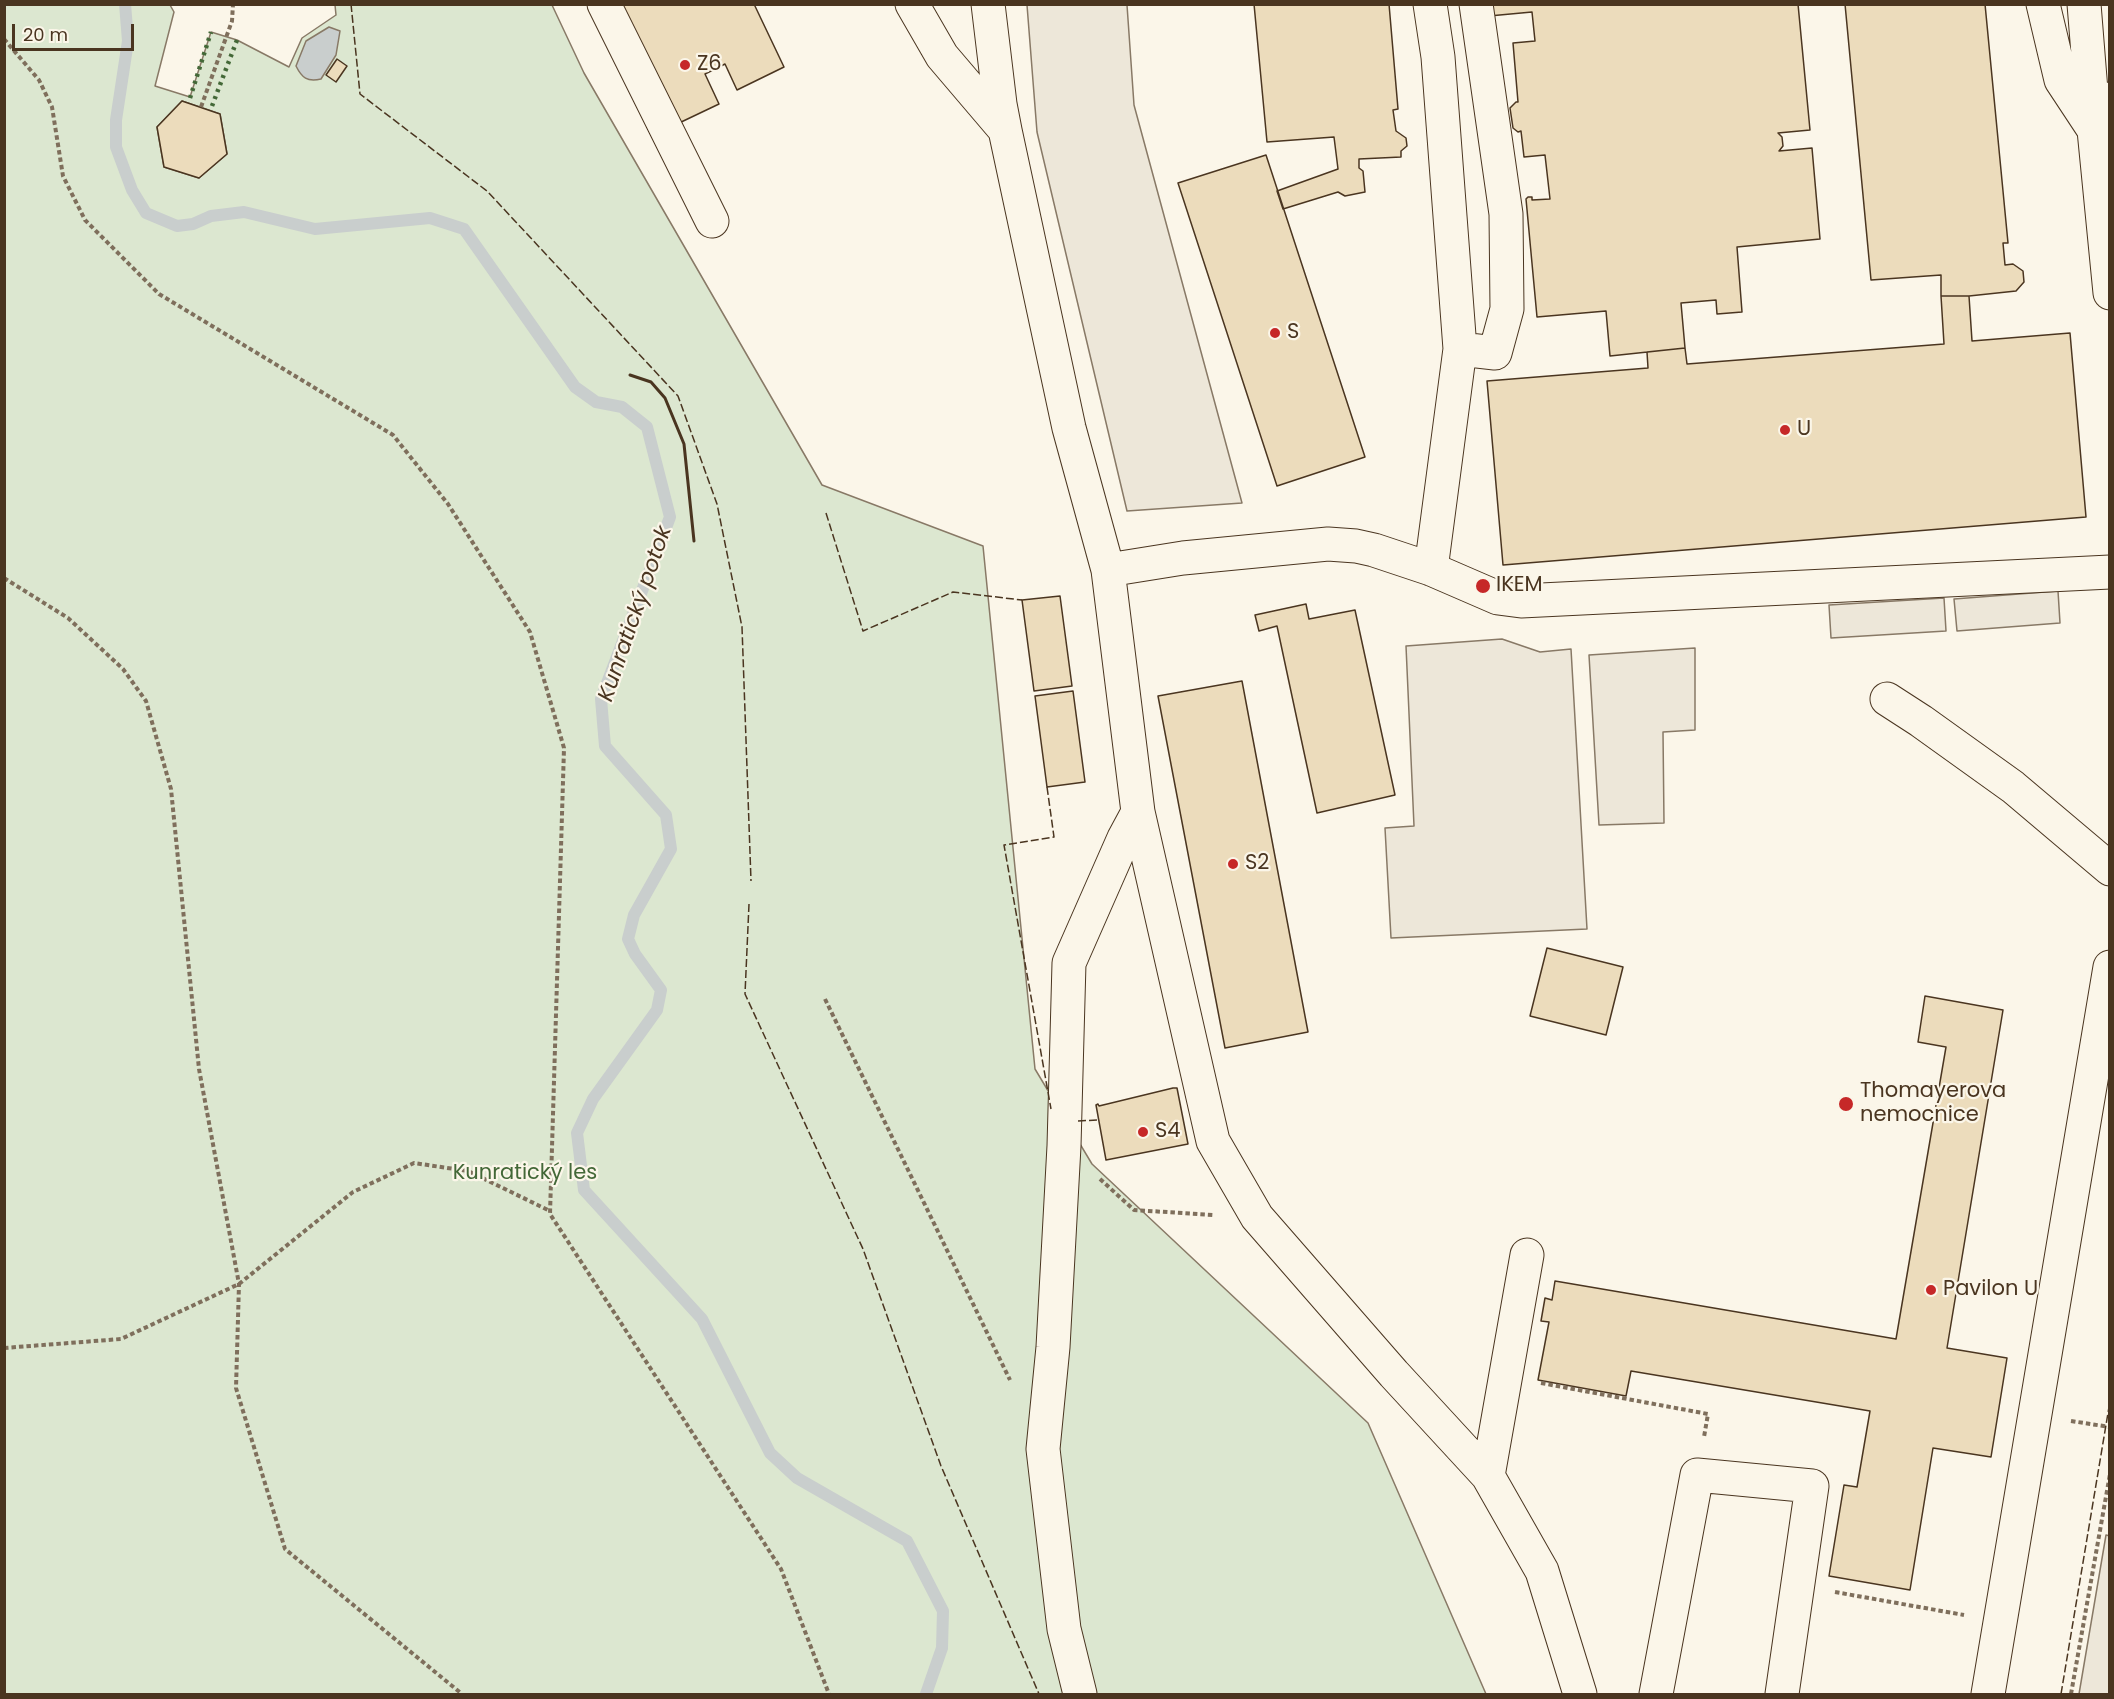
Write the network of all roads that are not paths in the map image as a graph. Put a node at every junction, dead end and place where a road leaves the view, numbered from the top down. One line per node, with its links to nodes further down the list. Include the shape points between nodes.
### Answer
1 (604, 4): 11 (lane)
2 (912, 4): 9 (lane, via 942,56)
3 (988, 4): 9 (lane)
4 (1431, 4): 13 (lane)
5 (1476, 4): 13 (lane, via 1506,214 1507,309 1495,353)
6 (2043, 4): 10 (lane, via 2061,80)
7 (2084, 4): 10 (lane)
8 (2109, 99): 10 (lane)
9 (1005, 130): 15 (lane, via 1069,429)
10 (2094, 130): 12 (lane)
11 (712, 221)
12 (2109, 293)
13 (1460, 350): 14 (lane)
14 (1431, 569): 15 (lane, via 1374,550 1328,544 1183,558); 16 (lane, via 1498,598 1521,601)
15 (1108, 570): 18 (lane)
16 (2109, 572)
17 (1887, 699): 19 (lane, via 2013,787)
18 (1138, 812): 22 (lane, via 1213,1141 1257,1217); 23 (lane, via 1069,963 1064,1146 1043,1449 1065,1629)
19 (2109, 869)
20 (2109, 967): 27 (lane)
21 (1527, 1255): 22 (lane)
22 (1488, 1476): 24 (lane, via 1542,1571)
23 (1080, 1695)
24 (1580, 1695)
25 (1656, 1695): 26 (lane, via 1697,1475 1812,1486)
26 (1782, 1695)
27 (1988, 1695)

